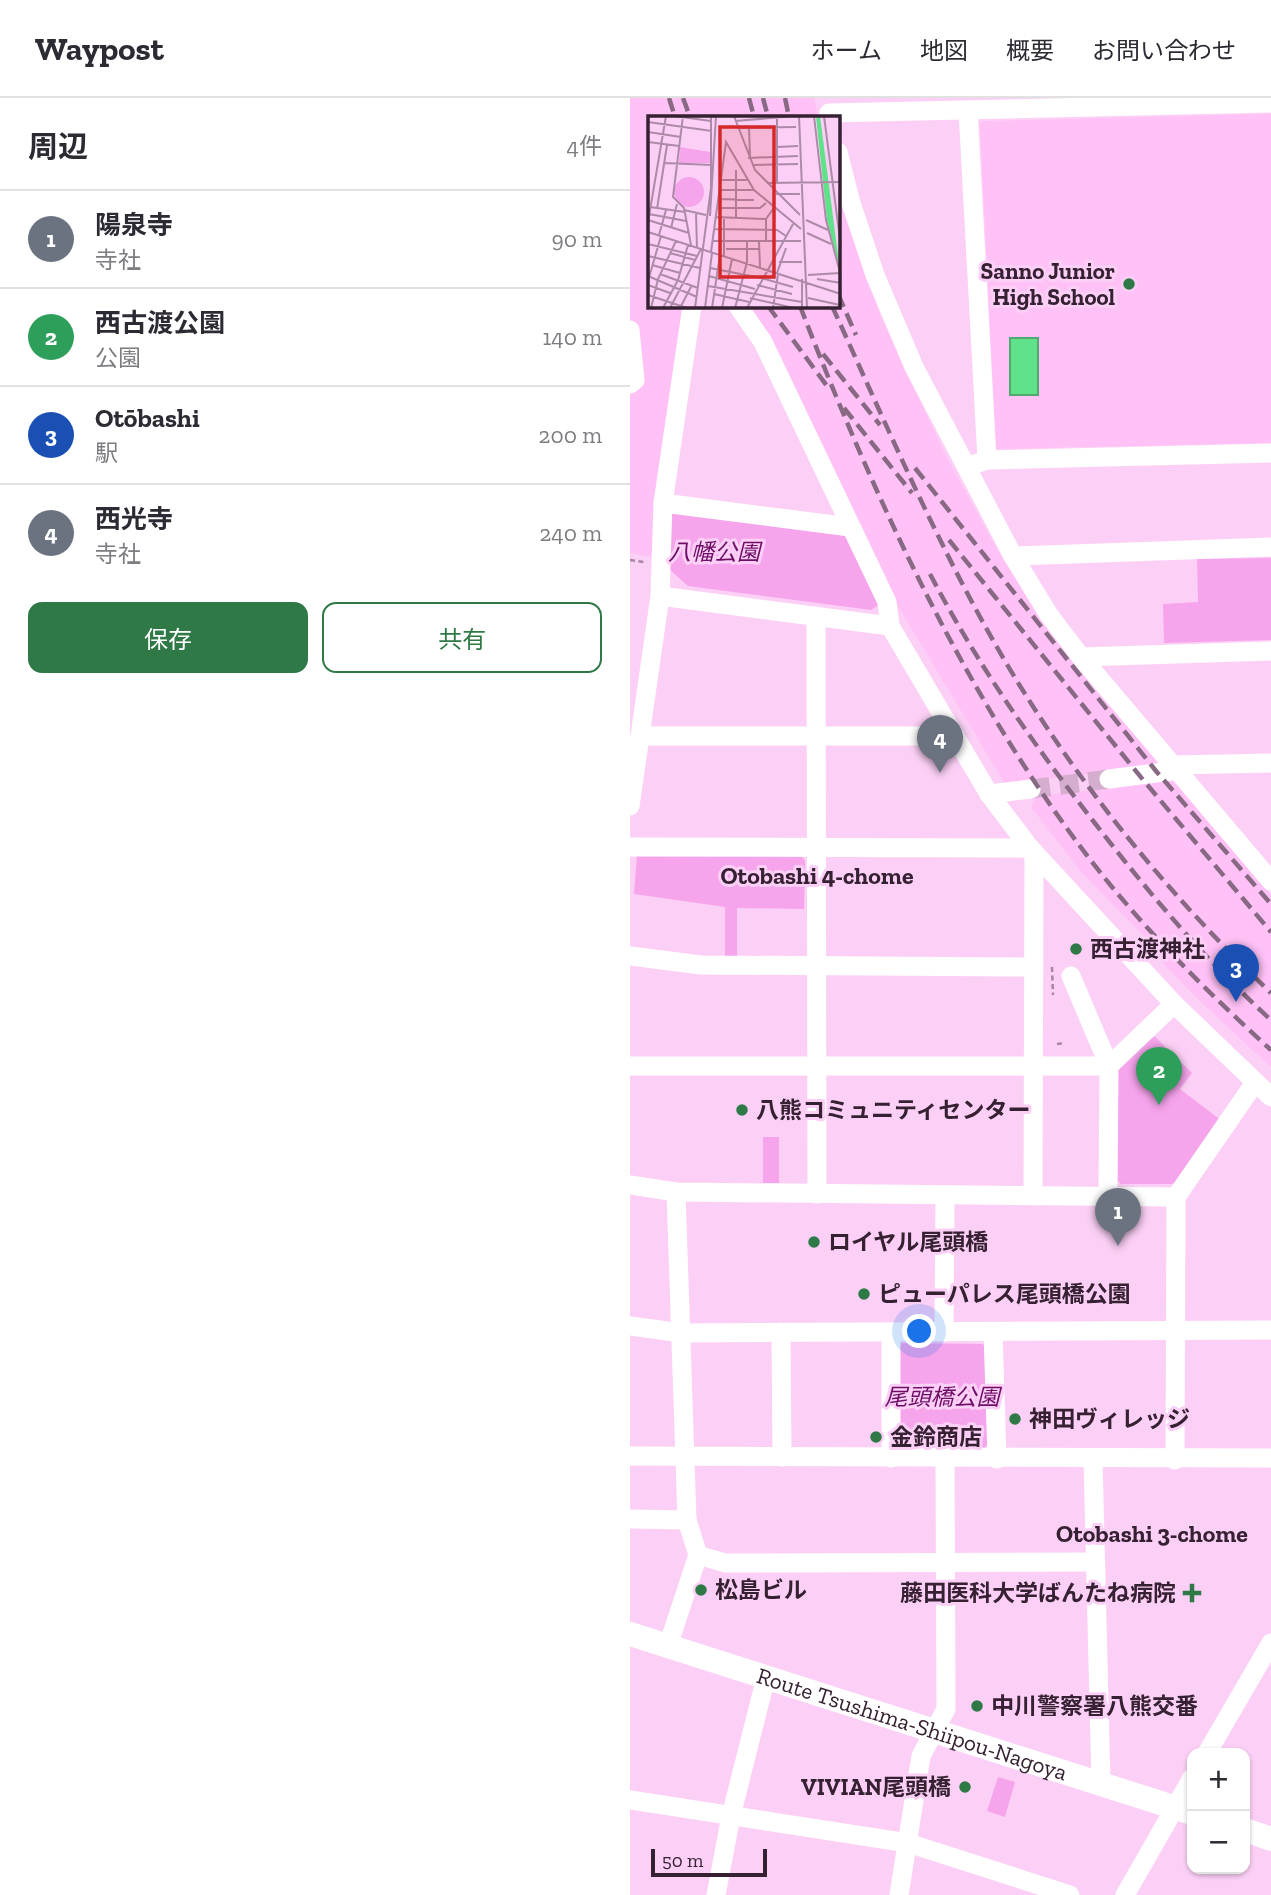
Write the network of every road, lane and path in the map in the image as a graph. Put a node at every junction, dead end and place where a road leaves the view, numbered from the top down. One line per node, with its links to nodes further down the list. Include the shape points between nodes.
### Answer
1 (1058, 103): 2 (street); 4 (street)
2 (1271, 103)
3 (828, 109): 4 (street)
4 (968, 110): 11 (street)
5 (840, 160): 12 (street, via 875,275)
6 (692, 308): 13 (street)
7 (739, 308): 14 (street, via 763,342)
8 (630, 330): 9 (street, via 636,363 635,380)
9 (630, 384)
10 (1271, 453): 11 (street)
11 (986, 460): 12 (street)
12 (964, 468): 16 (street)
13 (663, 503): 14 (street); 17 (street)
14 (850, 527): 19 (street, via 887,602)
15 (1271, 547): 16 (street)
16 (1013, 556): 21 (street)
17 (660, 596): 18 (street); 22 (street)
18 (816, 616): 19 (street); 23 (street)
19 (890, 626): 24 (street)
20 (1271, 652): 21 (street)
21 (1081, 657): 26 (street)
22 (640, 736): 23 (street); 30 (street)
23 (816, 736): 24 (street); 32 (street)
24 (955, 736): 29 (street)
25 (1271, 764): 26 (street)
26 (1177, 768): 27 (street); 34 (street)
27 (1109, 779)
28 (1031, 789): 29 (street)
29 (989, 794): 33 (street)
30 (630, 806)
31 (630, 847): 32 (street)
32 (816, 847): 33 (street); 36 (street)
33 (1032, 850): 37 (street); 40 (street)
34 (1271, 881)
35 (630, 956): 36 (street, via 701,965)
36 (817, 965): 37 (street); 44 (street)
37 (1034, 967): 39 (street)
38 (1075, 985): 39 (path); 46 (street)
39 (1034, 996): 45 (street)
40 (1174, 1004): 46 (street); 47 (street)
41 (1065, 1043): 42 (path)
42 (1057, 1044)
43 (630, 1066): 44 (street)
44 (817, 1066): 45 (street); 51 (street)
45 (1034, 1066): 46 (street); 53 (street)
46 (1110, 1066): 54 (street)
47 (1254, 1084): 48 (street); 55 (street)
48 (1271, 1097)
49 (630, 1185): 50 (street)
50 (676, 1192): 51 (street); 63 (street)
51 (817, 1194): 52 (street)
52 (945, 1195): 53 (street); 60 (street)
53 (1033, 1196): 54 (street)
54 (1108, 1196): 55 (street)
55 (1176, 1197): 62 (street)
56 (630, 1326): 63 (street)
57 (1271, 1330): 62 (street)
58 (781, 1332): 59 (street); 63 (street); 66 (street)
59 (891, 1332): 60 (street); 67 (street)
60 (944, 1332): 61 (street)
61 (993, 1332): 62 (street); 70 (street)
62 (1174, 1332): 72 (street)
63 (682, 1333): 65 (street)
64 (630, 1456): 65 (street)
65 (685, 1456): 66 (street); 74 (street)
66 (782, 1457): 67 (street)
67 (891, 1458): 68 (street)
68 (945, 1458): 70 (street); 76 (street)
69 (1271, 1458): 72 (street)
70 (997, 1459): 71 (street)
71 (1093, 1459): 72 (street); 77 (street)
72 (1175, 1460)
73 (630, 1519): 74 (street)
74 (687, 1520): 75 (street)
75 (698, 1555): 76 (street, via 725,1563); 80 (street)
76 (945, 1562): 77 (street); 82 (street, via 946,1709)
77 (1096, 1562): 84 (street)
78 (630, 1634): 80 (main road, Route Tsushima-Shiipou-Nagoya)
79 (1271, 1643): 83 (street)
80 (668, 1646): 81 (main road, Route Tsushima-Shiipou-Nagoya)
81 (766, 1677): 82 (main road, Route Tsushima-Shiipou-Nagoya); 87 (street)
82 (935, 1731): 84 (main road, Route Tsushima-Shiipou-Nagoya); 90 (street, via 921,1756)
83 (1210, 1748)
84 (1101, 1785): 86 (main road, Route Tsushima-Shiipou-Nagoya)
85 (630, 1800): 87 (street)
86 (1184, 1810): 94 (street)
87 (731, 1816): 90 (street); 91 (street)
88 (1250, 1832): 89 (main road)
89 (1271, 1839)
90 (908, 1843): 92 (street); 93 (street)
91 (716, 1895)
92 (899, 1895)
93 (1070, 1895)
94 (1125, 1895)

